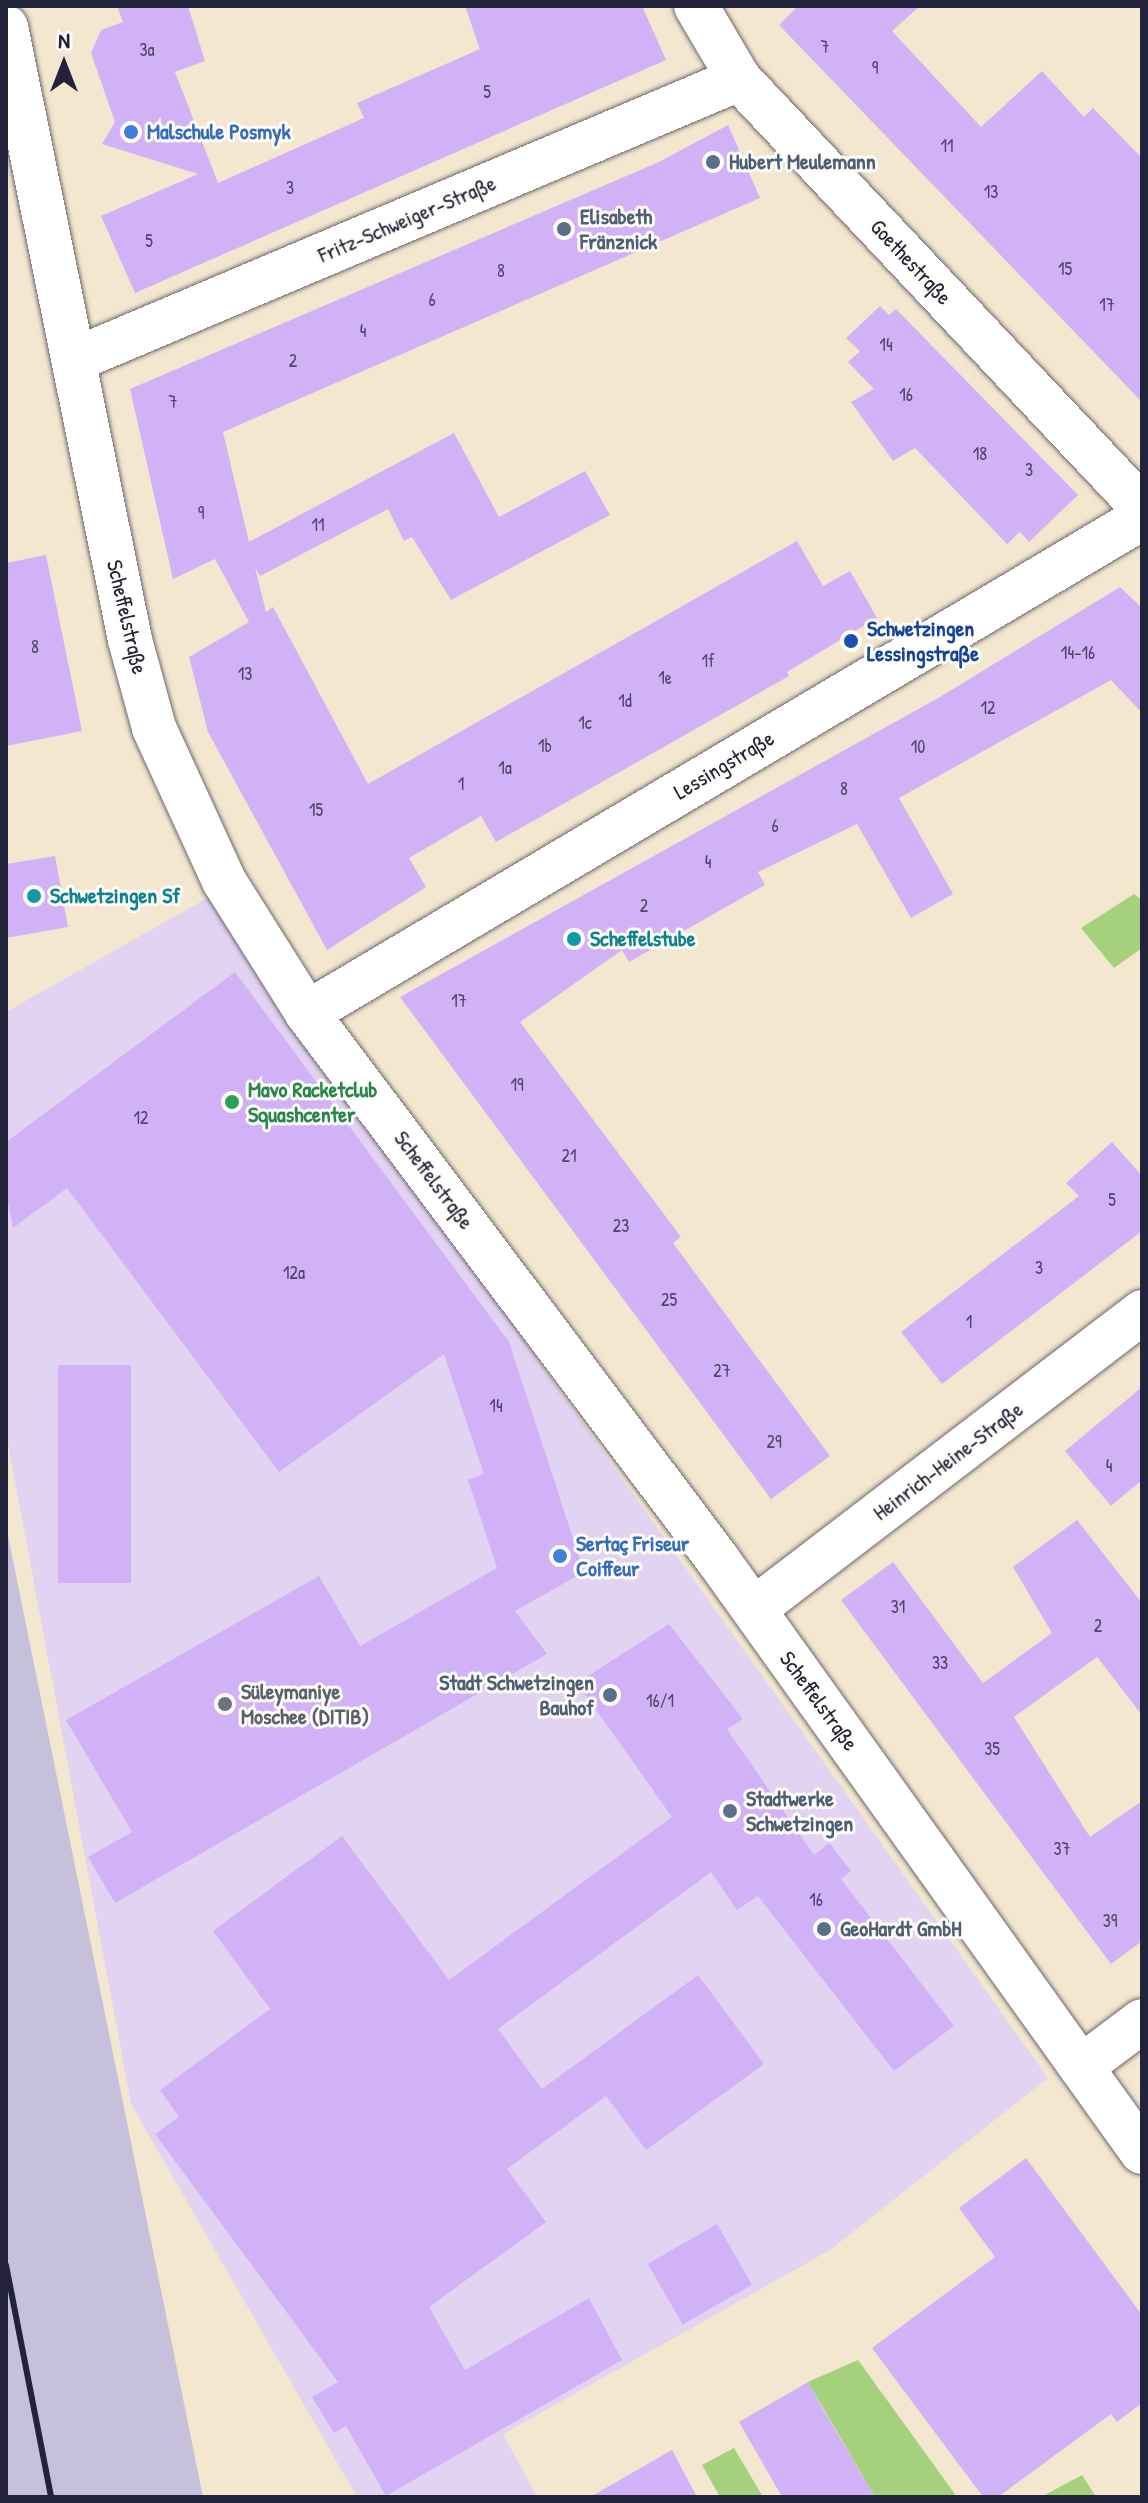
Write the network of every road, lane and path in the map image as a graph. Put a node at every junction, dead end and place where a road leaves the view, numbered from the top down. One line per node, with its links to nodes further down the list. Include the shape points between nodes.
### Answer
1 (696, 6): 3 (street, Goethestraße)
2 (6, 27): 4 (street, Scheffelstraße)
3 (739, 79): 4 (street, Fritz-Schweiger-Straße); 5 (street, Goethestraße)
4 (74, 360): 7 (street, Scheffelstraße, via 130,640 154,728 224,881)
5 (1142, 507)
6 (1142, 518): 7 (street, Lessingstraße)
7 (307, 1013): 9 (street, Scheffelstraße)
8 (1142, 1312): 9 (street, Heinrich-Heine-Straße)
9 (754, 1609): 11 (street, Scheffelstraße)
10 (1142, 2021): 11 (street)
11 (1081, 2067): 12 (street, Scheffelstraße)
12 (1142, 2152)

